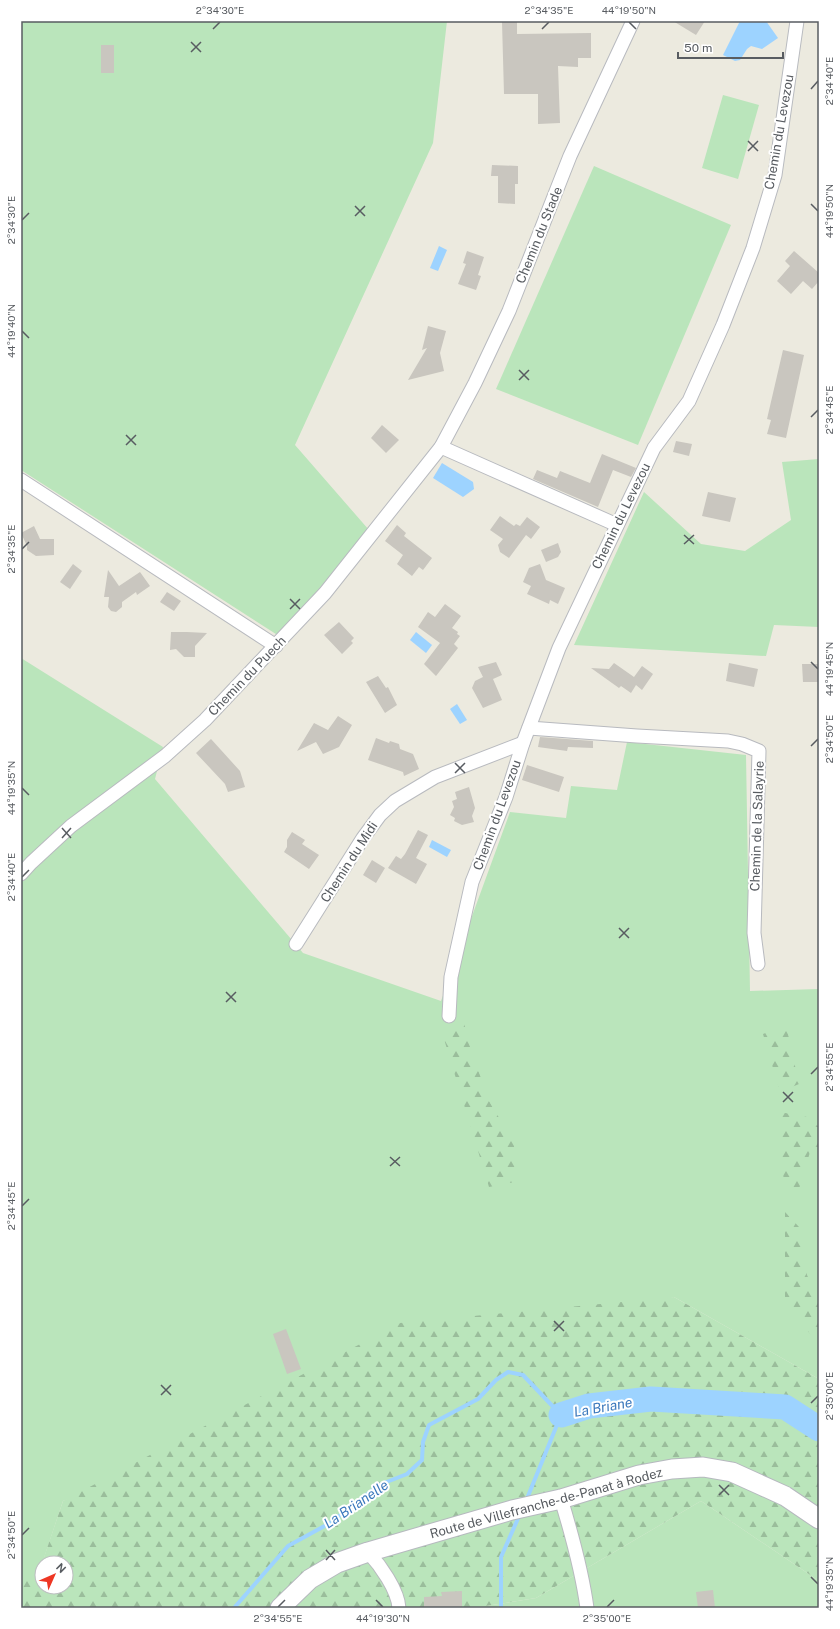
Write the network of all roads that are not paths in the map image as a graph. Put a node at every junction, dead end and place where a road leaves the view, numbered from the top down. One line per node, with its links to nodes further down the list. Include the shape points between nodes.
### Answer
1 (632, 21): 3 (street, Chemin du Stade, via 570,156 509,311)
2 (797, 21): 5 (street, Chemin du Levezou, via 774,175 753,248 723,325 689,401 654,448)
3 (441, 447): 5 (street); 6 (street, Chemin du Puech, via 325,593)
4 (21, 480): 6 (street)
5 (616, 525): 7 (street, Chemin du Levezou, via 559,648)
6 (276, 646): 9 (street, Chemin du Puech, via 165,756 72,826)
7 (529, 728): 8 (street, Chemin du Levezou); 11 (street, Chemin de la Salayrie, via 728,741 759,751 754,933)
8 (523, 743): 10 (street, Chemin du Midi, via 435,777 395,802 380,815); 12 (street, Chemin du Levezou, via 506,798 472,882 451,977)
9 (21, 874)
10 (296, 944)
11 (758, 964)
12 (449, 1016)
13 (561, 1499): 14 (main road, Route de Villefranche-de-Panat à Rodez, via 639,1475 703,1467 732,1472 754,1481 785,1496); 15 (main road, Route de Villefranche-de-Panat à Rodez, via 512,1510); 18 (street, via 584,1584)
14 (819, 1519)
15 (368, 1552): 16 (main road, Route de Villefranche-de-Panat à Rodez, via 337,1563 310,1579); 17 (street, via 378,1563 399,1599)
16 (280, 1608)
17 (399, 1608)
18 (586, 1608)

